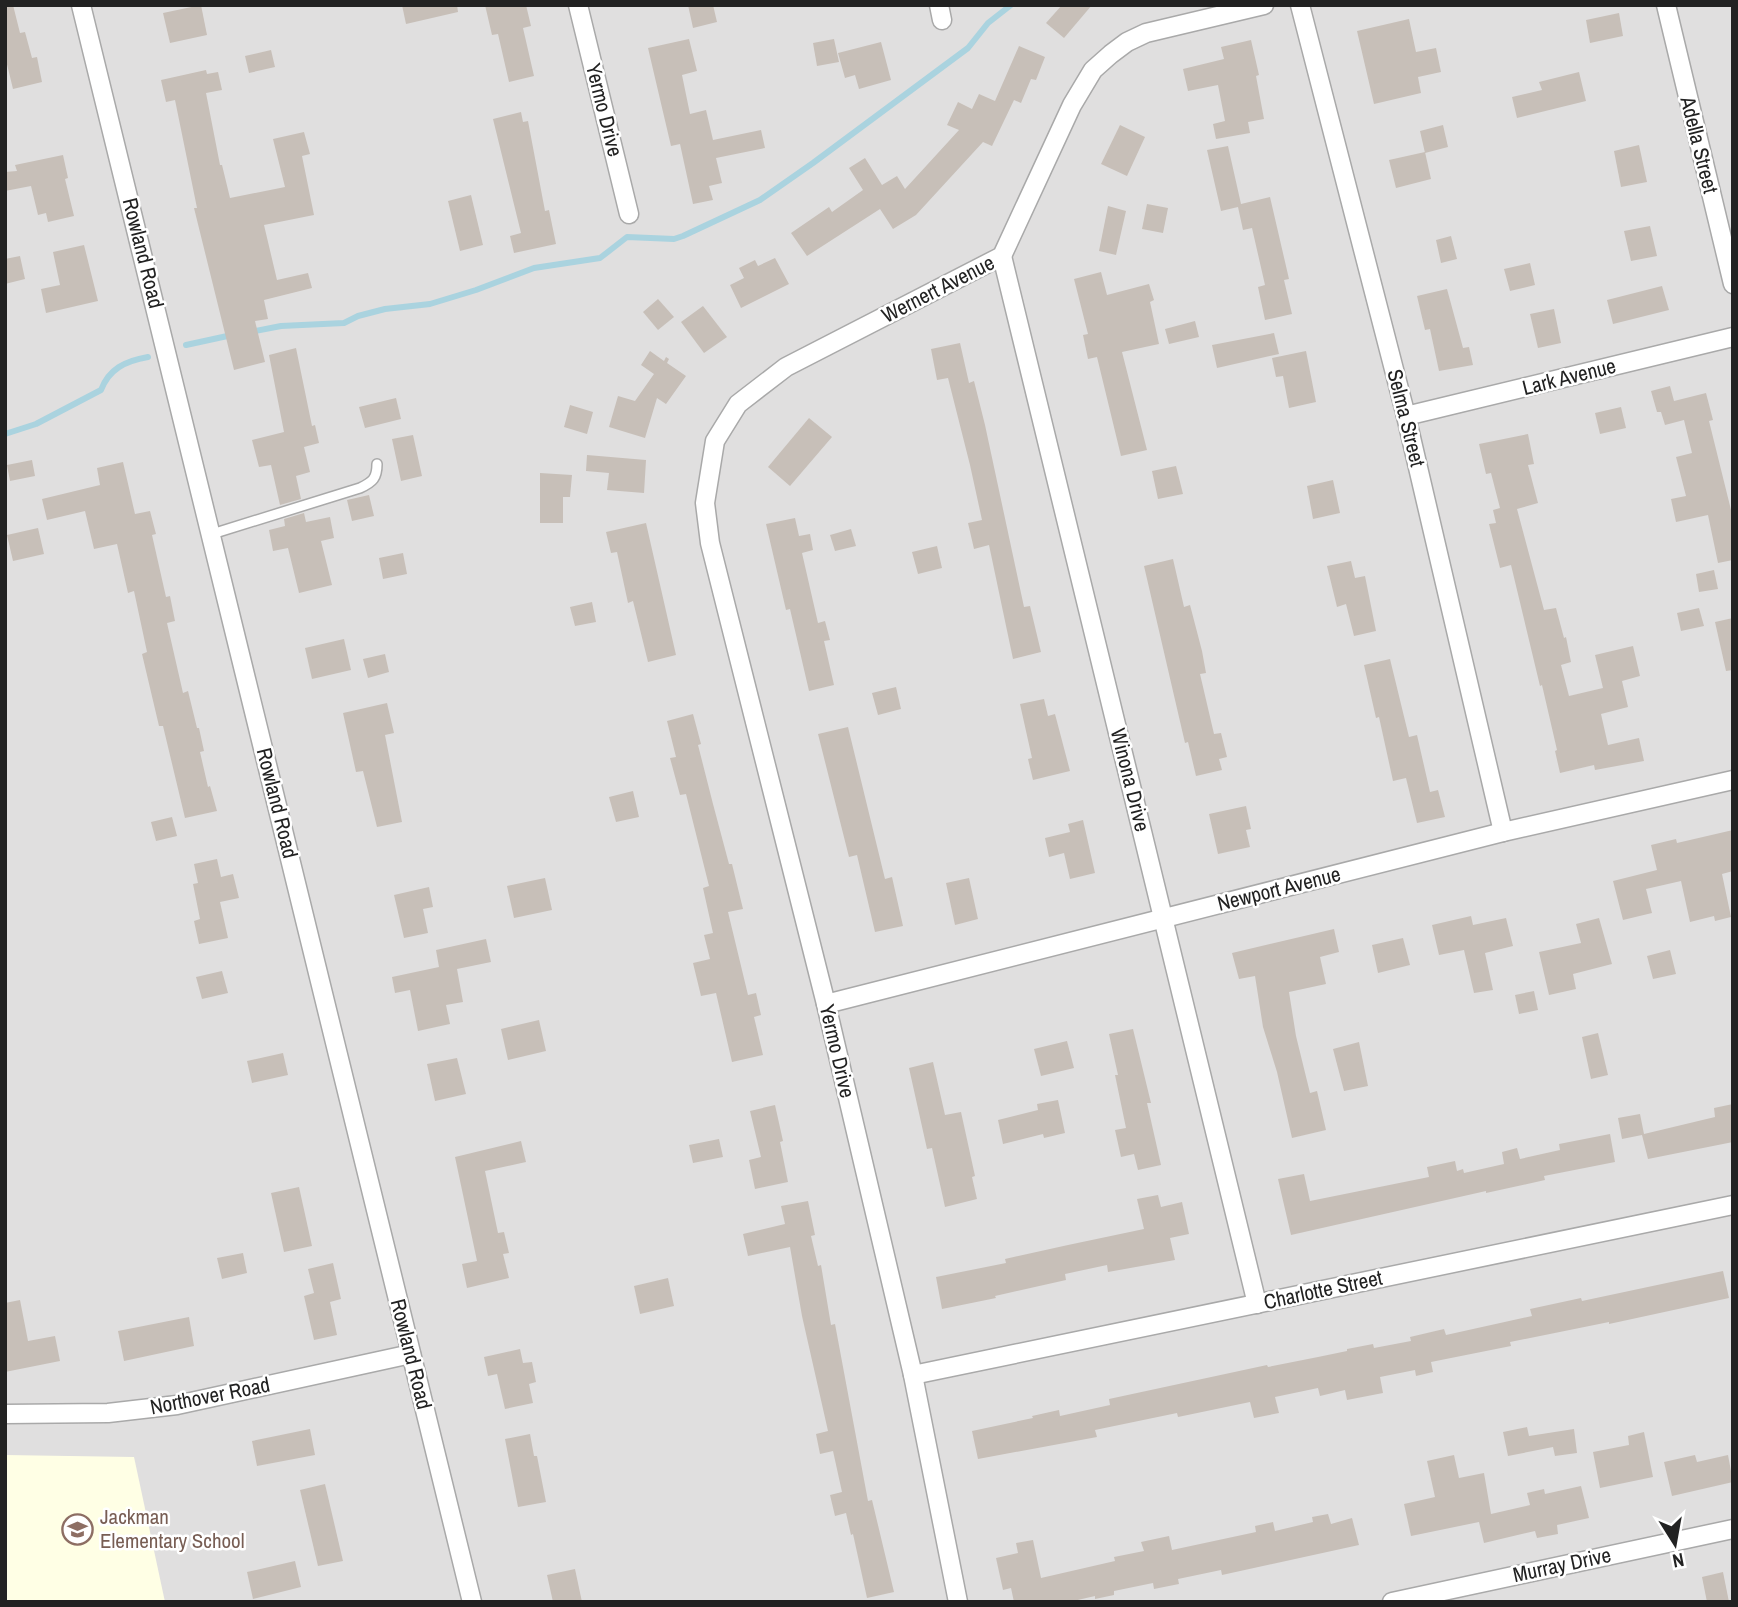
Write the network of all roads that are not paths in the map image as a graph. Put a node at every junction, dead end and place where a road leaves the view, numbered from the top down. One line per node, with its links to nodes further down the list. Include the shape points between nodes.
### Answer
1 (81, 5): 13 (street, Rowland Road)
2 (578, 5): 6 (street, Yermo Drive)
3 (1264, 5): 7 (street, Wernert Avenue, via 1146,33 1093,70)
4 (1300, 5): 10 (street, Selma Street)
5 (1665, 5): 8 (street, Adella Street)
6 (629, 214)
7 (1002, 256): 12 (street, Wernert Avenue, via 786,367 737,404 715,441); 16 (street, Winona Drive)
8 (1733, 284)
9 (1733, 337): 10 (street, Lark Avenue)
10 (1406, 416): 15 (street, Selma Street)
11 (377, 464): 13 (lane, via 372,482 360,488)
12 (705, 503): 17 (street, Yermo Drive, via 710,543)
13 (212, 534): 20 (street, Rowland Road)
14 (1733, 780): 15 (street, Newport Avenue)
15 (1503, 832): 16 (street, Newport Avenue)
16 (1164, 918): 17 (street, Newport Avenue); 19 (street, Winona Drive)
17 (826, 1004): 21 (street, Yermo Drive)
18 (1733, 1205): 19 (street, Charlotte Street)
19 (1257, 1304): 21 (street, Charlotte Street)
20 (411, 1354): 22 (street, Northover Road, via 177,1405 108,1413); 24 (street, Rowland Road)
21 (913, 1375): 25 (street, Yermo Drive)
22 (5, 1414)
23 (1733, 1529): 26 (street, Murray Drive)
24 (472, 1602)
25 (958, 1602)
26 (1392, 1602)

